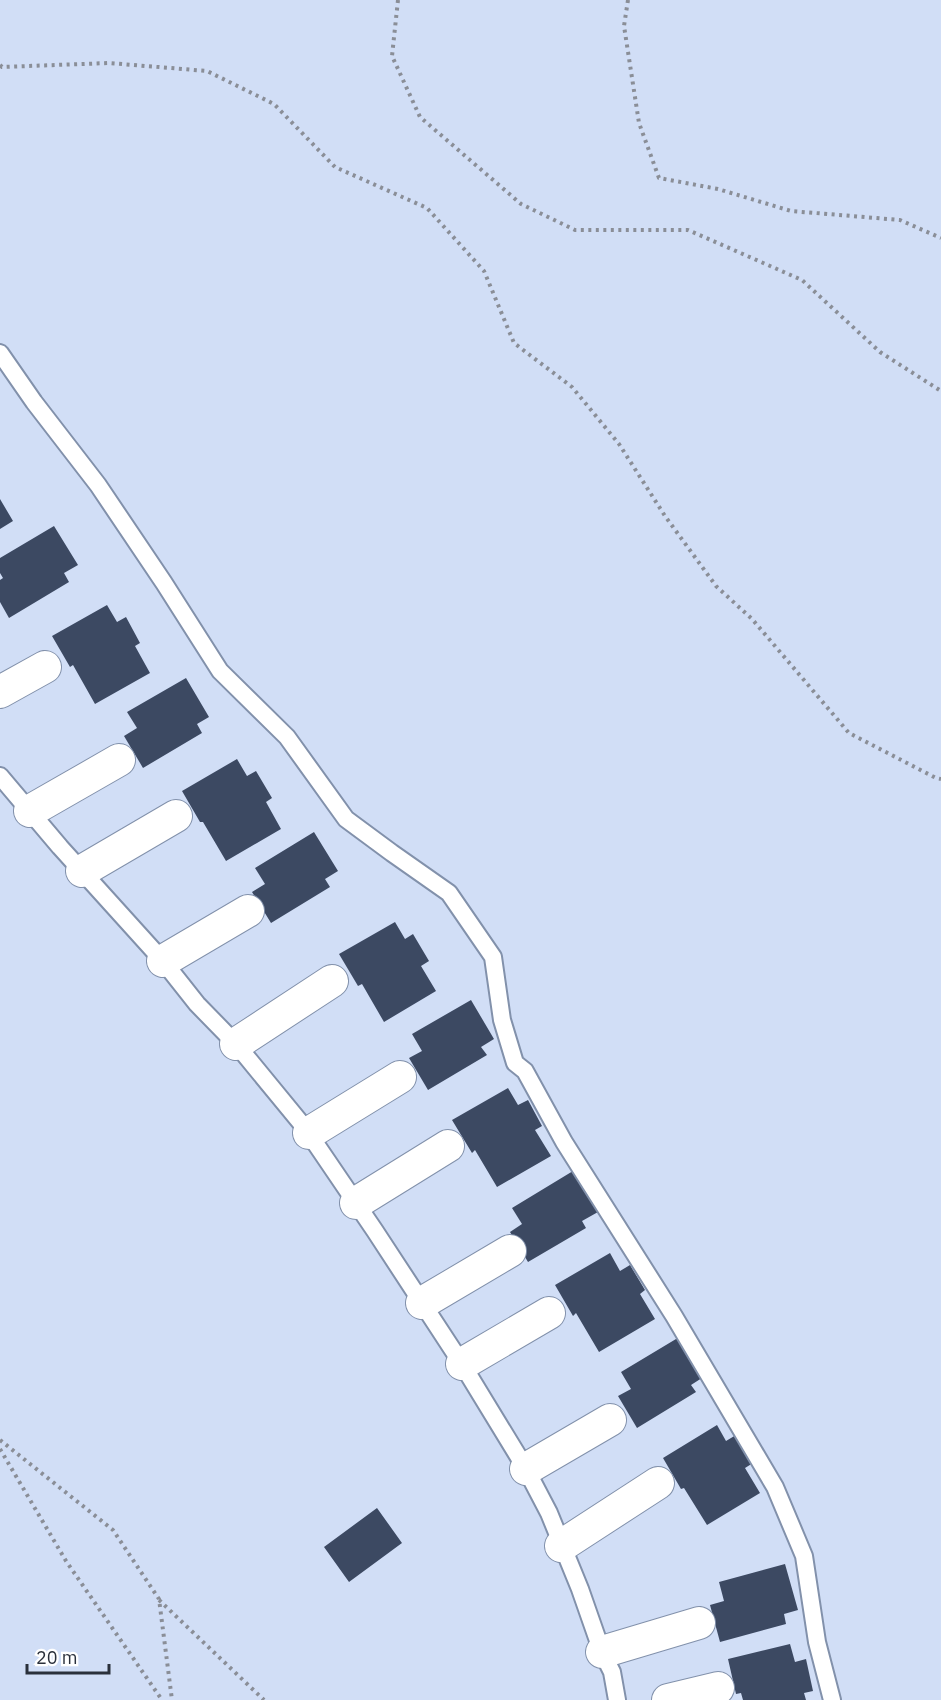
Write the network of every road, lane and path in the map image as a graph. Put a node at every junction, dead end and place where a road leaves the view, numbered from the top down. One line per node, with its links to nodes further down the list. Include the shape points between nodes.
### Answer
1 (398, 0): 6 (path, via 392,56 420,117 520,204 575,230 688,230 791,275 802,280 880,352)
2 (628, 0): 4 (path, via 624,26 639,123 659,178 718,189 791,211 900,220)
3 (0, 65): 11 (path, via 109,63 207,71 274,104 335,167 427,208 484,271 514,343 572,387 612,435 716,586 752,620 849,733)
4 (941, 238)
5 (0, 353): 42 (lane, via 98,485 220,671 287,737 346,819 449,893 493,957 502,1020 515,1063 525,1071 564,1142 775,1487 804,1556 817,1642)
6 (941, 391)
7 (45, 667): 8 (street)
8 (0, 692)
9 (119, 760): 12 (street)
10 (0, 776): 12 (lane)
11 (941, 779)
12 (30, 811): 14 (lane)
13 (176, 816): 14 (street)
14 (82, 871): 16 (lane)
15 (248, 911): 16 (street)
16 (163, 961): 18 (lane)
17 (332, 981): 18 (street)
18 (236, 1044): 20 (lane)
19 (400, 1077): 20 (street)
20 (309, 1133): 22 (lane)
21 (448, 1146): 22 (street)
22 (356, 1203): 24 (lane)
23 (510, 1251): 24 (street)
24 (422, 1303): 26 (lane)
25 (549, 1313): 26 (street)
26 (462, 1364): 30 (lane)
27 (610, 1419): 30 (street)
28 (0, 1440): 33 (path, via 113,1530)
29 (0, 1449): 37 (path, via 66,1561)
30 (526, 1469): 32 (lane)
31 (658, 1483): 32 (street)
32 (561, 1546): 35 (lane)
33 (159, 1599): 38 (path); 39 (path)
34 (699, 1623): 35 (street)
35 (602, 1652): 40 (lane, via 612,1672)
36 (718, 1688): 41 (street)
37 (162, 1700)
38 (172, 1700)
39 (264, 1700)
40 (617, 1700)
41 (668, 1700)
42 (832, 1700)

